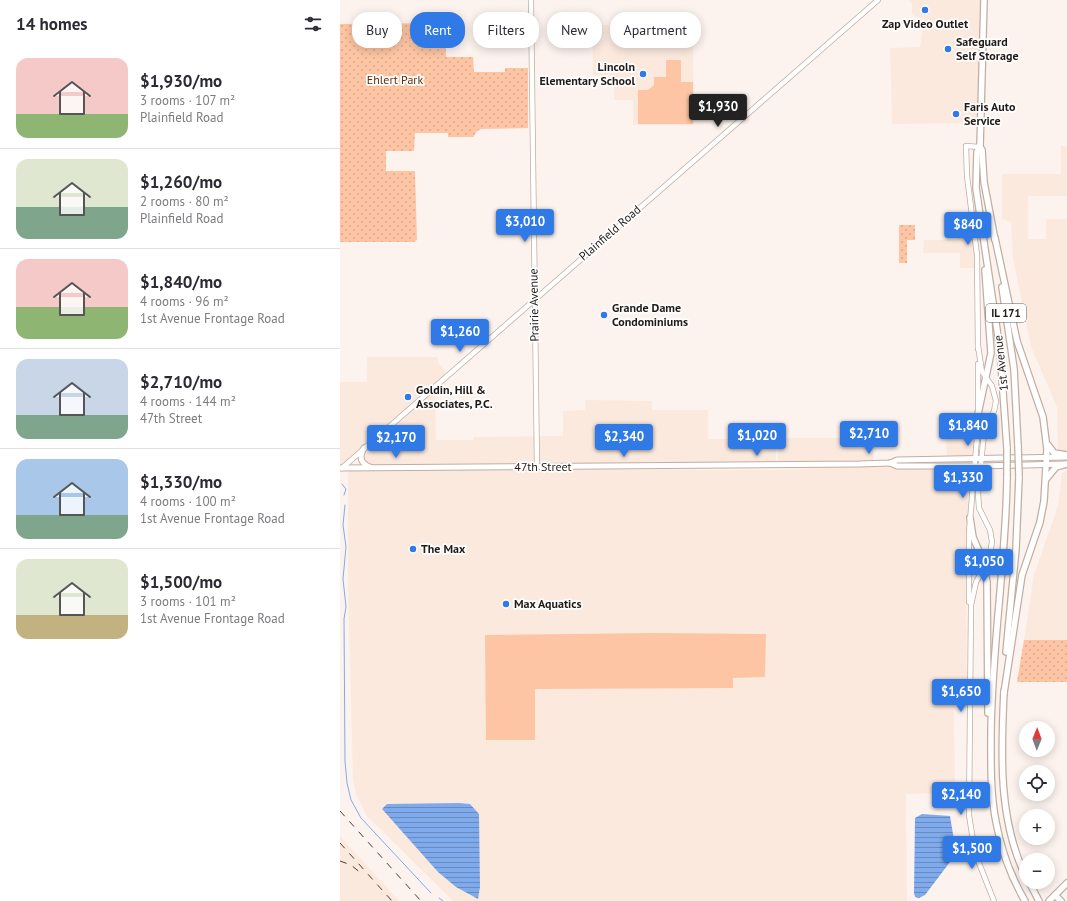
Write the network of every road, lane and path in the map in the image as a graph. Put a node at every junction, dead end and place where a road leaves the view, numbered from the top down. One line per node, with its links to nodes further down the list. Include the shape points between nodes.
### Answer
1 (531, 0): 7 (street, Prairie Avenue)
2 (878, 0): 7 (street, Plainfield Road)
3 (984, 0): 4 (main road, 1st Avenue / IL 171)
4 (980, 147): 5 (main road, 1st Avenue / IL 171, via 977,152 976,176); 6 (main road, 1st Avenue / IL 171); 8 (street, via 966,146 967,176 977,255)
5 (982, 228): 9 (main road, via 991,341); 32 (main road, 1st Avenue / IL 171, bridge, via 1001,363 1007,448 1005,536 992,696)
6 (995, 238): 11 (main road, via 1017,341 1043,417); 31 (main road, 1st Avenue / IL 171, bridge, via 1013,363 1019,477)
7 (534, 299): 12 (street, Plainfield Road); 22 (street, Prairie Avenue)
8 (978, 346): 9 (street, via 980,367); 10 (street)
9 (986, 380): 10 (main road); 16 (street, via 994,391 996,401 985,428)
10 (978, 414): 15 (street)
11 (1047, 442): 13 (main road, via 1054,453); 14 (main road)
12 (364, 448): 24 (street, Plainfield Road); 25 (main road, via 360,457)
13 (1067, 456): 14 (main road, 47th Street)
14 (1047, 457): 16 (main road, 47th Street); 18 (main road)
15 (975, 459): 16 (main road, 47th Street); 17 (main road, 47th Street, via 897,460); 20 (street)
16 (982, 459): 21 (street)
17 (890, 463): 22 (main road, 47th Street); 23 (main road, 47th Street, via 897,466)
18 (1046, 464): 19 (main road, 47th Street); 21 (main road, 47th Street); 27 (main road)
19 (1067, 464): 27 (main road, via 1052,470)
20 (974, 466): 21 (main road, 47th Street); 23 (main road, 47th Street); 26 (street)
21 (981, 466): 29 (street, via 979,508 990,530 992,542 989,559)
22 (537, 467): 25 (main road, 47th Street)
23 (956, 467): 26 (main road, via 966,472)
24 (341, 468): 25 (main road, 47th Street)
25 (373, 468)
26 (972, 482): 28 (street)
27 (1046, 482): 31 (main road, via 1042,513 1022,575)
28 (970, 518): 29 (main road); 30 (street)
29 (984, 568): 30 (street, via 974,589); 32 (main road, via 987,593)
30 (970, 625): 37 (street, via 969,815 975,853)
31 (1004, 693): 33 (main road, 1st Avenue / IL 171, via 1003,752 1006,807 1012,840)
32 (991, 765): 38 (main road, 1st Avenue / IL 171, via 996,822 1010,870)
33 (1019, 860)
34 (1067, 883): 36 (main road)
35 (1032, 889): 39 (main road)
36 (1055, 895): 40 (main road); 41 (main road)
37 (994, 901)
38 (1025, 901)
39 (1039, 901)
40 (1049, 901)
41 (1061, 901)

